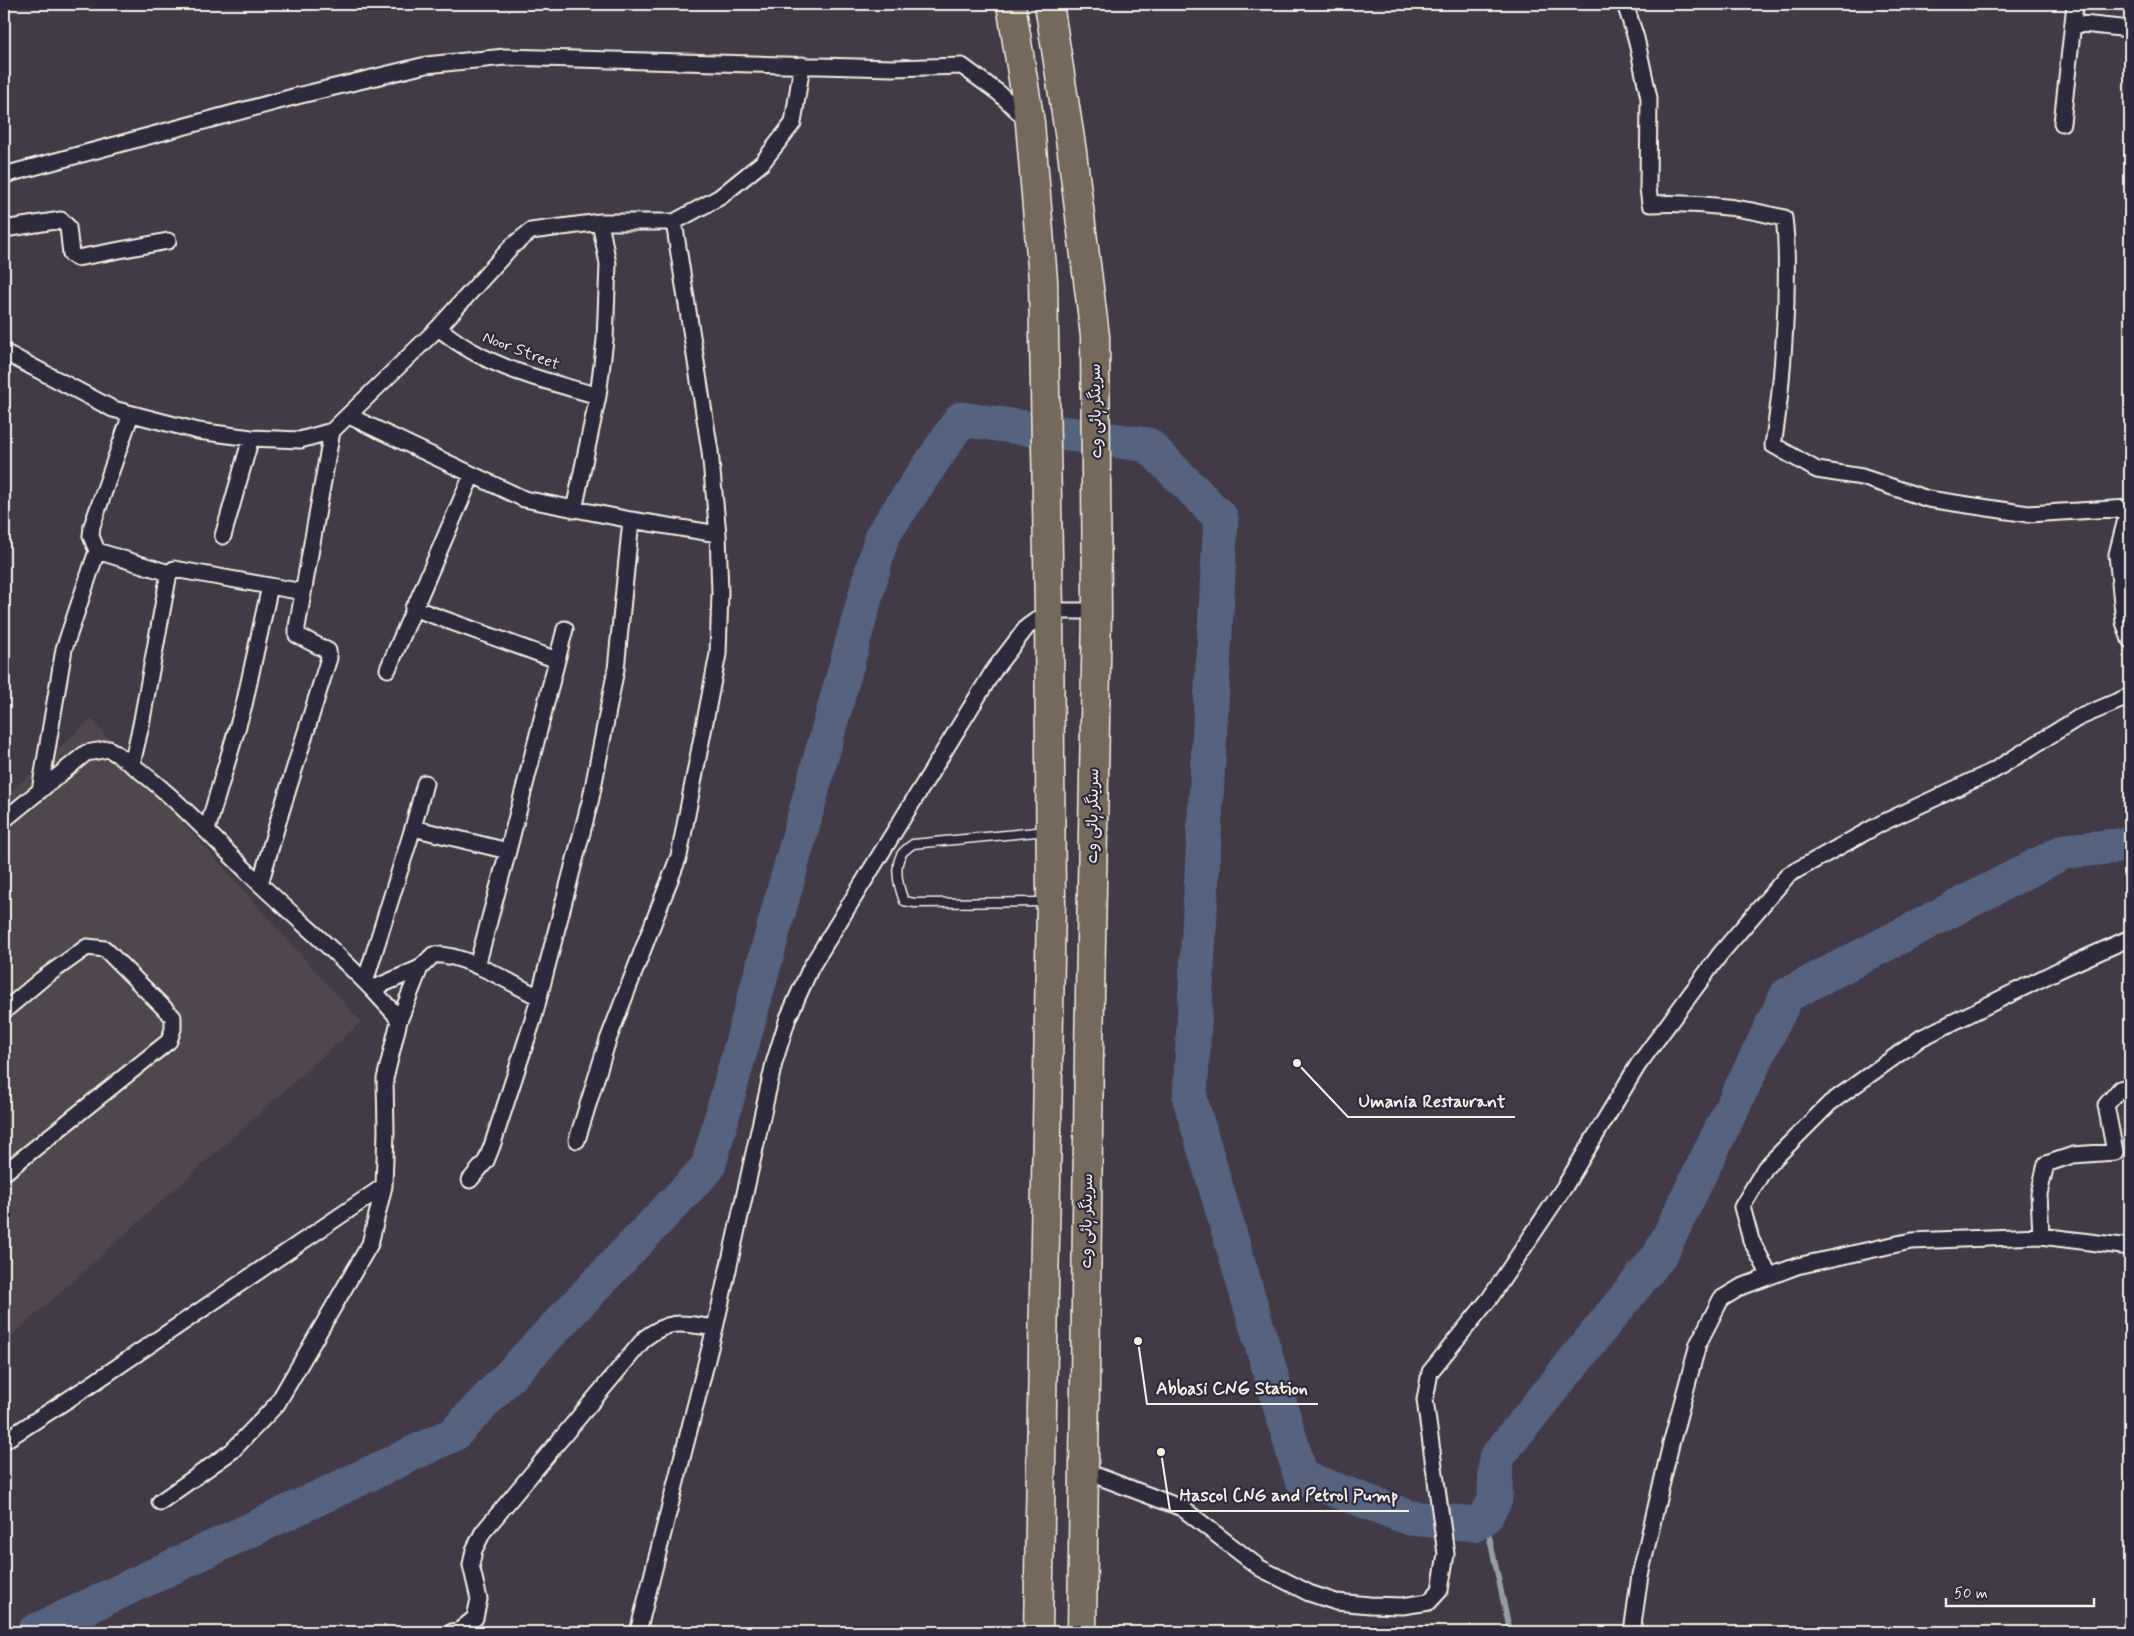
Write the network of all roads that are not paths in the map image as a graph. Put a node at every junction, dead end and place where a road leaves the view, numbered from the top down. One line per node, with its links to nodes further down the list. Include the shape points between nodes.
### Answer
1 (1011, 4): 8 (highway)
2 (1049, 4): 32 (highway, سرینگر ہائی وے, via 1072,152 1094,336)
3 (1625, 4): 35 (street, via 1649,98 1650,204 1721,207 1784,218 1787,243 1785,326 1773,445 1817,470 1862,477 1928,500 2028,514 2129,508 2117,554 2124,622)
4 (2075, 4): 5 (street)
5 (2073, 23): 6 (street); 9 (street)
6 (2130, 28)
7 (802, 65): 8 (street, via 962,66); 10 (street, via 506,57 426,65 297,96); 12 (street, via 793,123 762,163 720,197)
8 (1030, 123): 33 (highway, via 1043,280)
9 (2062, 123)
10 (4, 175)
11 (600, 222): 12 (street); 15 (street, via 531,231 512,246); 17 (street, via 608,264 605,340)
12 (674, 222): 25 (street, via 710,451)
13 (4, 229): 14 (street, via 60,220 68,227 71,254 77,258)
14 (168, 241)
15 (438, 328): 17 (street, Noor Street, via 490,361); 19 (street)
16 (4, 352): 18 (street, via 113,409)
17 (598, 396): 23 (street)
18 (131, 414): 21 (street, via 198,431); 27 (street, via 92,526 91,536)
19 (348, 416): 20 (street); 22 (street)
20 (332, 431): 21 (street, via 300,440); 30 (street)
21 (252, 438): 26 (street)
22 (472, 475): 23 (street, via 524,499); 31 (street)
23 (574, 510): 24 (street)
24 (631, 520): 25 (street); 53 (street, via 616,668 591,798)
25 (718, 534): 57 (street, via 718,654 679,856 608,1040)
26 (223, 536)
27 (97, 551): 28 (street); 41 (street, via 64,649)
28 (169, 573): 29 (street, via 174,570); 39 (street)
29 (270, 586): 30 (street); 44 (street, via 244,705)
30 (303, 592): 47 (street, via 297,635 328,651 329,658)
31 (413, 608): 36 (street); 37 (street)
32 (1097, 611): 33 (street); 66 (highway, سرینگر ہائی وے)
33 (1050, 612): 45 (highway); 64 (street, via 1027,627 994,670 811,967 788,1018 774,1063)
34 (564, 629): 36 (street)
35 (2130, 640)
36 (557, 660): 46 (street)
37 (388, 669)
38 (2130, 696): 66 (street, via 2078,718 1993,770 1882,823 1788,875 1721,953 1638,1065 1565,1186 1490,1298 1430,1372 1426,1400 1446,1554 1440,1590 1429,1602 1402,1606 1336,1602 1309,1593 1260,1568 1182,1508)
39 (132, 764): 41 (street, via 109,749 99,749 86,753); 44 (street)
40 (425, 783): 43 (street)
41 (40, 791): 42 (street)
42 (4, 820)
43 (413, 828): 46 (street); 52 (street)
44 (207, 830): 47 (street)
45 (1050, 830): 48 (highway); 48 (lane, via 913,844 901,854 898,862 899,888 904,901 915,904)
46 (508, 851): 50 (street)
47 (260, 884): 52 (street)
48 (1051, 902): 70 (highway)
49 (2130, 938): 63 (street, via 1921,1038 1830,1103 1765,1168 1742,1207 1751,1240)
50 (477, 966): 51 (street, via 441,954 433,955); 53 (street)
51 (420, 968): 52 (street); 55 (street)
52 (369, 986): 55 (street)
53 (539, 997): 59 (street, via 492,1146 486,1160)
54 (4, 1011): 58 (street, via 87,947 105,950 173,1017 169,1041)
55 (400, 1021): 60 (street, via 385,1079)
56 (2130, 1086): 61 (street, via 2120,1089 2106,1105 2115,1152 2072,1156 2046,1164 2039,1194)
57 (577, 1140)
58 (4, 1173)
59 (470, 1180)
60 (384, 1186): 65 (street); 67 (street, via 370,1244 277,1404 232,1451)
61 (2041, 1236): 62 (street); 63 (street, via 1911,1241 1797,1266)
62 (2130, 1247)
63 (1770, 1276): 72 (street, via 1721,1299 1698,1344 1640,1575)
64 (715, 1328): 68 (street, via 677,1322 659,1328 645,1338 483,1532 471,1564 478,1599 475,1618); 69 (street)
65 (4, 1441)
66 (1084, 1471): 71 (highway, سرینگر ہائی وے)
67 (160, 1502)
68 (452, 1632)
69 (638, 1632)
70 (1038, 1632)
71 (1082, 1632)
72 (1632, 1632)

